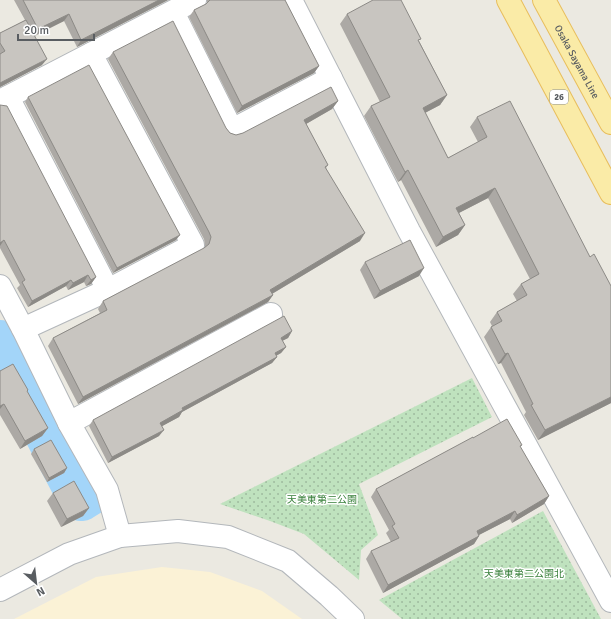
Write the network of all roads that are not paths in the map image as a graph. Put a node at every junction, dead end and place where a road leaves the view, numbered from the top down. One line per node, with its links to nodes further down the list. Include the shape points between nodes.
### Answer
1 (195, 0): 5 (street)
2 (291, 0): 7 (street)
3 (508, 0): 10 (main road, 26)
4 (544, 0): 9 (main road, Osaka Sayama Line)
5 (173, 12): 6 (street); 7 (street, via 232,130)
6 (91, 54): 8 (street); 12 (street, via 193,245)
7 (331, 78): 18 (street, via 409,231)
8 (4, 99): 12 (street)
9 (611, 123)
10 (611, 193)
11 (0, 286): 14 (street)
12 (108, 290): 14 (street)
13 (271, 314): 15 (street)
14 (23, 329): 15 (street)
15 (69, 423): 16 (street, via 108,490)
16 (120, 536): 17 (street, via 69,554); 19 (street, via 178,531 228,537 288,561)
17 (0, 590)
18 (611, 601)
19 (353, 619)

